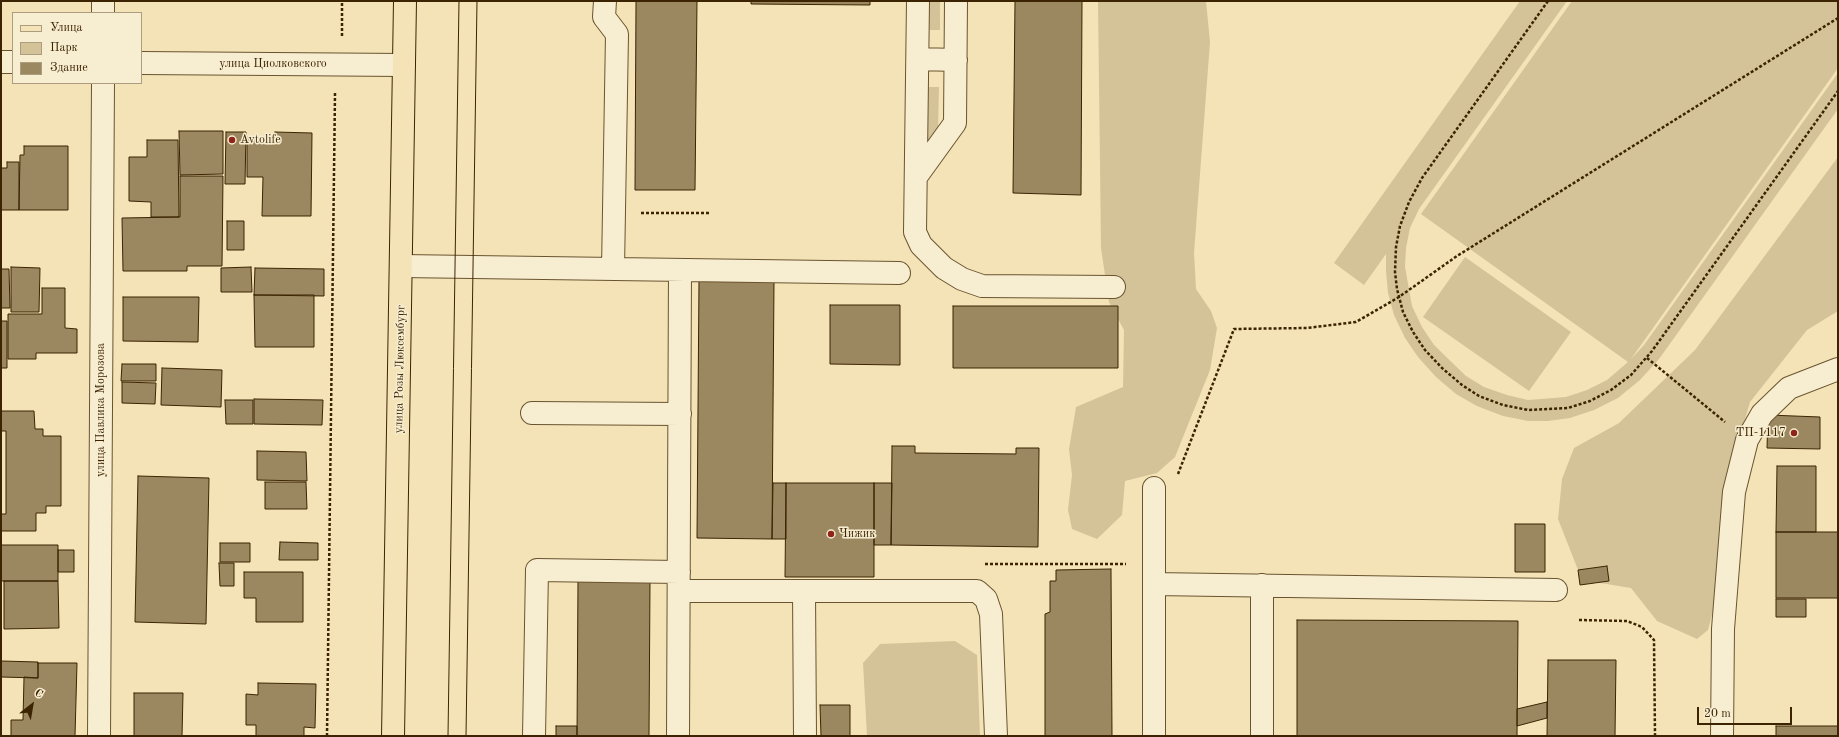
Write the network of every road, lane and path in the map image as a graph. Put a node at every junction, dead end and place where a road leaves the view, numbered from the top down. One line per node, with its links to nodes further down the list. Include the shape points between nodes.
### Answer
1 (103, 1): 8 (street)
2 (342, 1): 15 (path, via 342,44)
3 (405, 1): 16 (main road, улица Розы Люксембург)
4 (604, 1): 20 (street, via 604,18 617,34)
5 (918, 1): 10 (street)
6 (956, 1): 11 (street)
7 (1548, 1): 27 (path, via 1422,178 1409,202 1396,247 1395,272)
8 (103, 12)
9 (1838, 18): 27 (path, via 1458,256)
10 (918, 59): 11 (street); 19 (street)
11 (956, 60): 19 (street, via 955,123)
12 (1, 62): 13 (street)
13 (12, 62)
14 (142, 63): 15 (street, улица Циолковского)
15 (338, 64): 16 (street, улица Циолковского); 42 (path, via 335,82)
16 (404, 65): 22 (main road, улица Розы Люксембург)
17 (103, 84): 41 (street, улица Павлика Морозова)
18 (1838, 91): 28 (path)
19 (916, 178): 26 (street, via 915,232 920,245 944,268 962,279 982,286)
20 (614, 213): 21 (path); 23 (street)
21 (711, 213)
22 (402, 266): 23 (street); 43 (main road, улица Розы Люксембург)
23 (613, 269): 24 (street)
24 (680, 270): 25 (street); 31 (street)
25 (899, 273)
26 (1114, 287)
27 (1399, 297): 28 (path, via 1413,332 1442,368 1479,396 1503,405 1528,410 1548,410 1568,408 1590,401 1631,375); 33 (path, via 1356,322 1308,328 1234,329 1171,492)
28 (1647, 358): 32 (path)
29 (1838, 369): 32 (street, via 1789,388 1762,414)
30 (532, 413): 31 (street)
31 (680, 414): 36 (street)
32 (1747, 440): 51 (street, via 1734,492 1723,629)
33 (1154, 498): 35 (street)
34 (984, 564): 35 (path)
35 (1154, 574): 37 (street); 48 (street)
36 (679, 582): 39 (street); 44 (street, via 537,570); 45 (street)
37 (1262, 585): 38 (street); 49 (street)
38 (1556, 590)
39 (804, 591): 46 (street); 47 (street, via 976,591 986,599 991,614)
40 (1579, 620): 50 (path, via 1627,621 1642,626 1654,640)
41 (98, 736)
42 (327, 736)
43 (393, 736)
44 (534, 736)
45 (678, 736)
46 (805, 736)
47 (996, 736)
48 (1154, 736)
49 (1262, 736)
50 (1655, 736)
51 (1722, 736)

